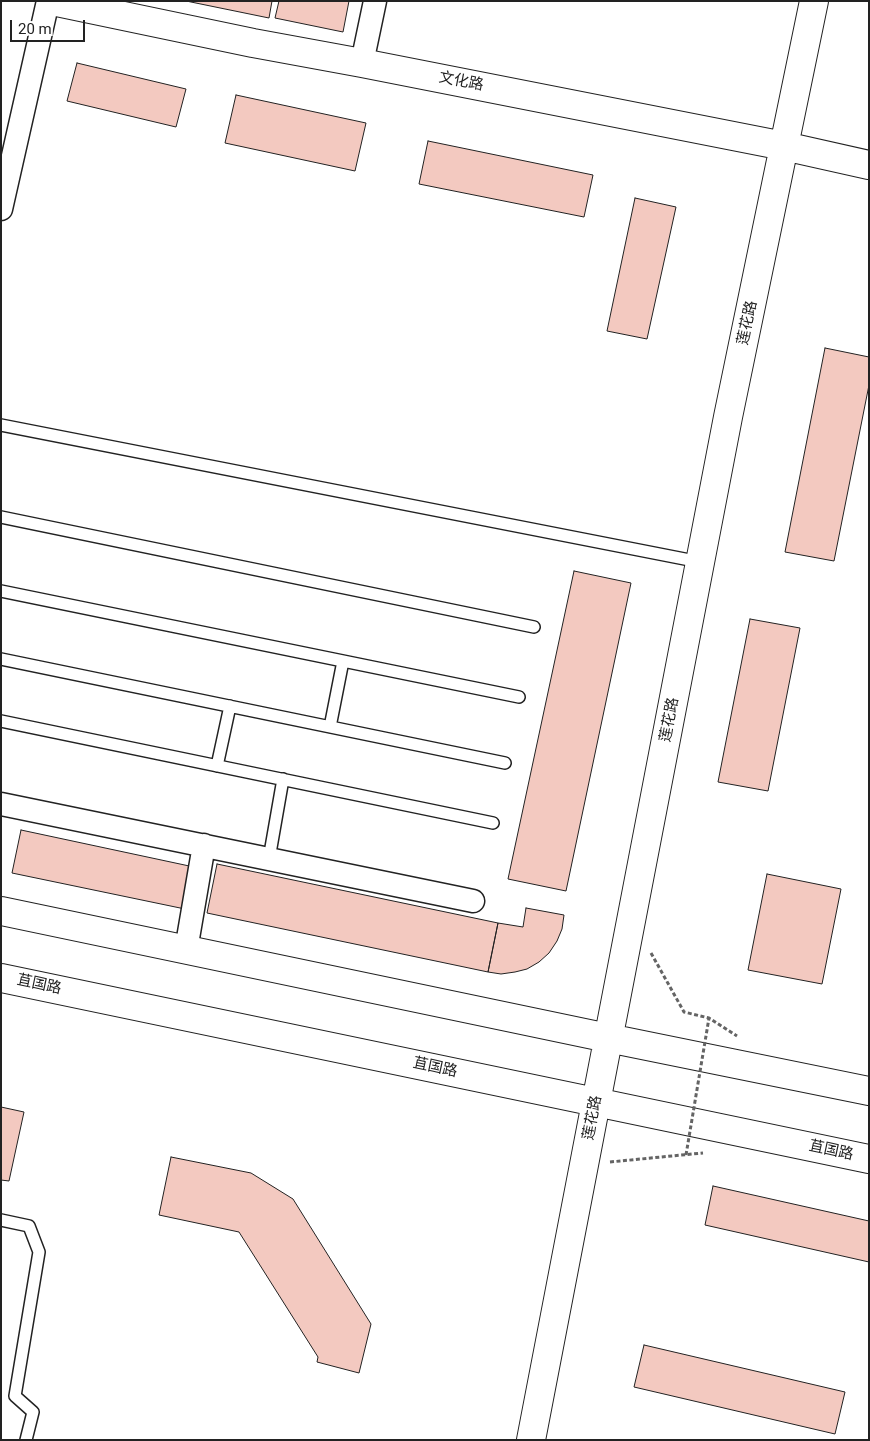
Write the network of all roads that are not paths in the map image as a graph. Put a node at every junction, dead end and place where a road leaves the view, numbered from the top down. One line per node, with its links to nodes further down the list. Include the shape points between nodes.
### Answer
1 (48, 1): 8 (street)
2 (52, 1): 5 (street, 文化路)
3 (375, 1): 5 (street)
4 (814, 1): 6 (street, 莲花路)
5 (362, 63): 6 (street, 文化路)
6 (784, 146): 7 (street, 文化路); 11 (street, 莲花路)
7 (869, 165)
8 (1, 209)
9 (1, 425): 11 (lane)
10 (1, 517): 13 (lane)
11 (700, 562): 31 (street, 莲花路)
12 (1, 590): 15 (lane)
13 (534, 627)
14 (1, 659): 17 (lane)
15 (343, 661): 16 (lane); 19 (lane)
16 (519, 697)
17 (230, 706): 19 (lane); 21 (lane)
18 (1, 721): 21 (lane)
19 (330, 727): 20 (lane)
20 (505, 763)
21 (217, 766): 22 (lane)
22 (282, 779): 24 (lane); 26 (lane)
23 (1, 804): 25 (street)
24 (493, 822)
25 (204, 845): 26 (street); 29 (street)
26 (269, 859): 27 (street)
27 (473, 901)
28 (1, 911): 29 (street)
29 (186, 950): 31 (street)
30 (1, 978): 33 (street, 苴国路)
31 (608, 1038): 32 (street); 33 (street, 莲花路)
32 (869, 1090)
33 (596, 1102): 34 (street, 苴国路); 37 (street, 莲花路)
34 (869, 1159)
35 (1, 1220): 36 (lane, via 29,1226 39,1252 15,1396 33,1412)
36 (26, 1440)
37 (531, 1440)

